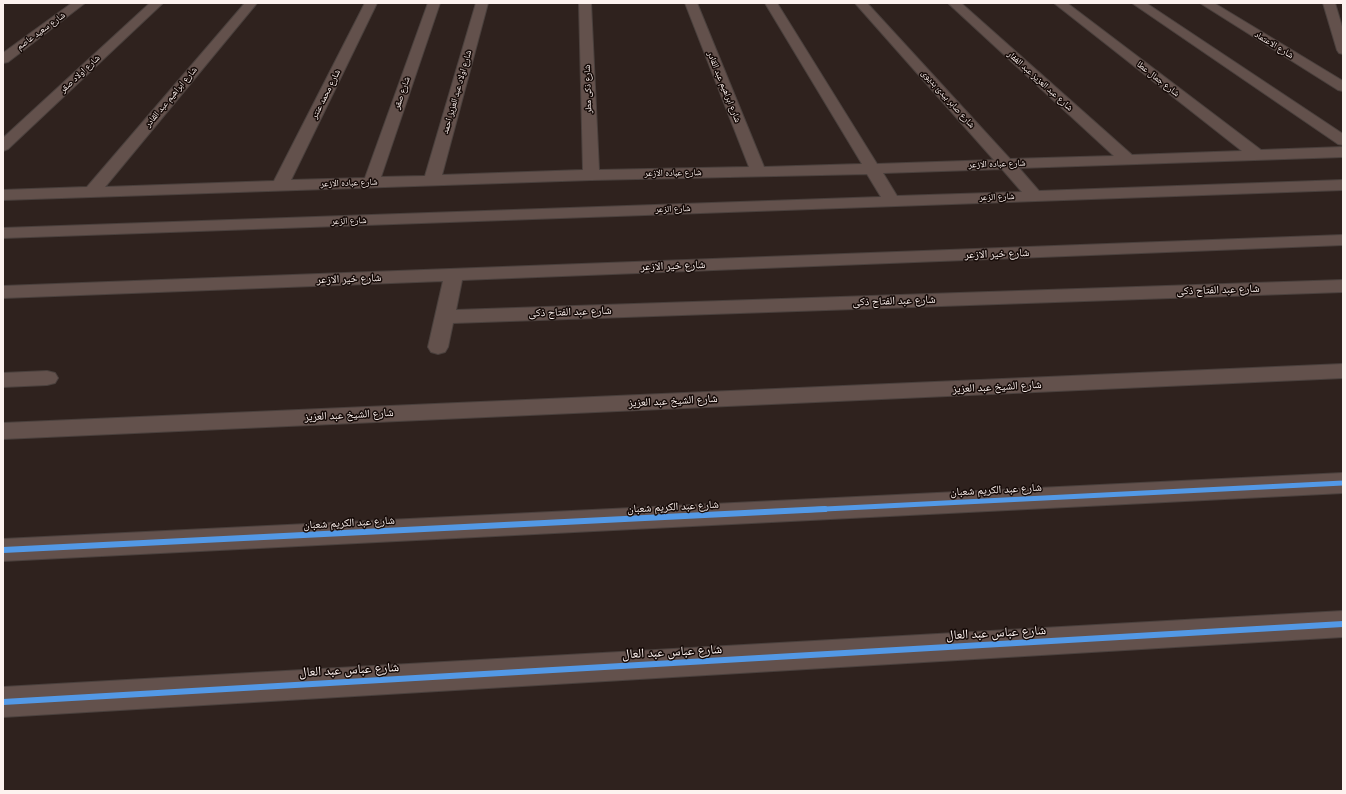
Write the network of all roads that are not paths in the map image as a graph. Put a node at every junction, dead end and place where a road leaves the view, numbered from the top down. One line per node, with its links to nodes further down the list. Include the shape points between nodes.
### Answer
1 (79, 3): 17 (street, شارع سعيد عاصم)
2 (157, 3): 20 (street, شارع اولاد صقر)
3 (251, 3): 32 (street, شارع ابراهيم عبد القادر)
4 (371, 3): 30 (street, شارع محمد عنتر)
5 (434, 3): 29 (street, شارع صقر)
6 (482, 3): 28 (street, شارع اولاد عبد العزيز احمد)
7 (585, 3): 27 (street, شارع ذكى مطر)
8 (691, 3): 26 (street, شارع ابراهيم عبد القادر)
9 (771, 3): 25 (street)
10 (861, 3): 24 (street, شارع صابر بيدئ بديوى)
11 (954, 3): 23 (street, شارع عبد العزيز عبد الغفار)
12 (1060, 3): 22 (street, شارع جمال عطا)
13 (1138, 3): 19 (street)
14 (1206, 3): 18 (street, شارع الاعتماد)
15 (1329, 3): 16 (street)
16 (1343, 50)
17 (3, 59)
18 (1343, 87)
19 (1343, 141)
20 (3, 146)
21 (1343, 152): 22 (street, شارع عباده الازعر)
22 (1257, 155): 23 (street, شارع عباده الازعر)
23 (1127, 159): 24 (street, شارع عباده الازعر)
24 (1006, 164): 25 (street, شارع عباده الازعر); 34 (street, شارع صابر بيدئ بديوى)
25 (872, 169): 26 (street, شارع عباده الازعر); 35 (street)
26 (758, 171): 27 (street, شارع عباده الازعر)
27 (591, 175): 28 (street, شارع عباده الازعر)
28 (432, 181): 29 (street, شارع عباده الازعر)
29 (371, 183): 30 (street, شارع عباده الازعر)
30 (280, 186): 32 (street, شارع عباده الازعر)
31 (1343, 186): 34 (street, شارع الزعر)
32 (92, 192): 33 (street, شارع عباده الازعر)
33 (3, 195)
34 (1035, 196): 35 (street, شارع الزعر)
35 (892, 201): 36 (street, شارع الزعر)
36 (3, 233)
37 (1343, 240): 38 (street, شارع خير الازعر)
38 (454, 275): 40 (street, شارع خير الازعر); 41 (street)
39 (1343, 286): 41 (street, شارع عبد الفتاح ذكى)
40 (3, 292)
41 (445, 317): 42 (street)
42 (438, 347)
43 (1343, 371): 46 (street, شارع الشيخ عبد العزيز)
44 (47, 378): 45 (street)
45 (3, 380)
46 (3, 431)
47 (1343, 483): 48 (street, شارع عبد الكريم شعبان)
48 (3, 550)
49 (1343, 624): 50 (street, شارع عباس عبد العال)
50 (3, 702)

